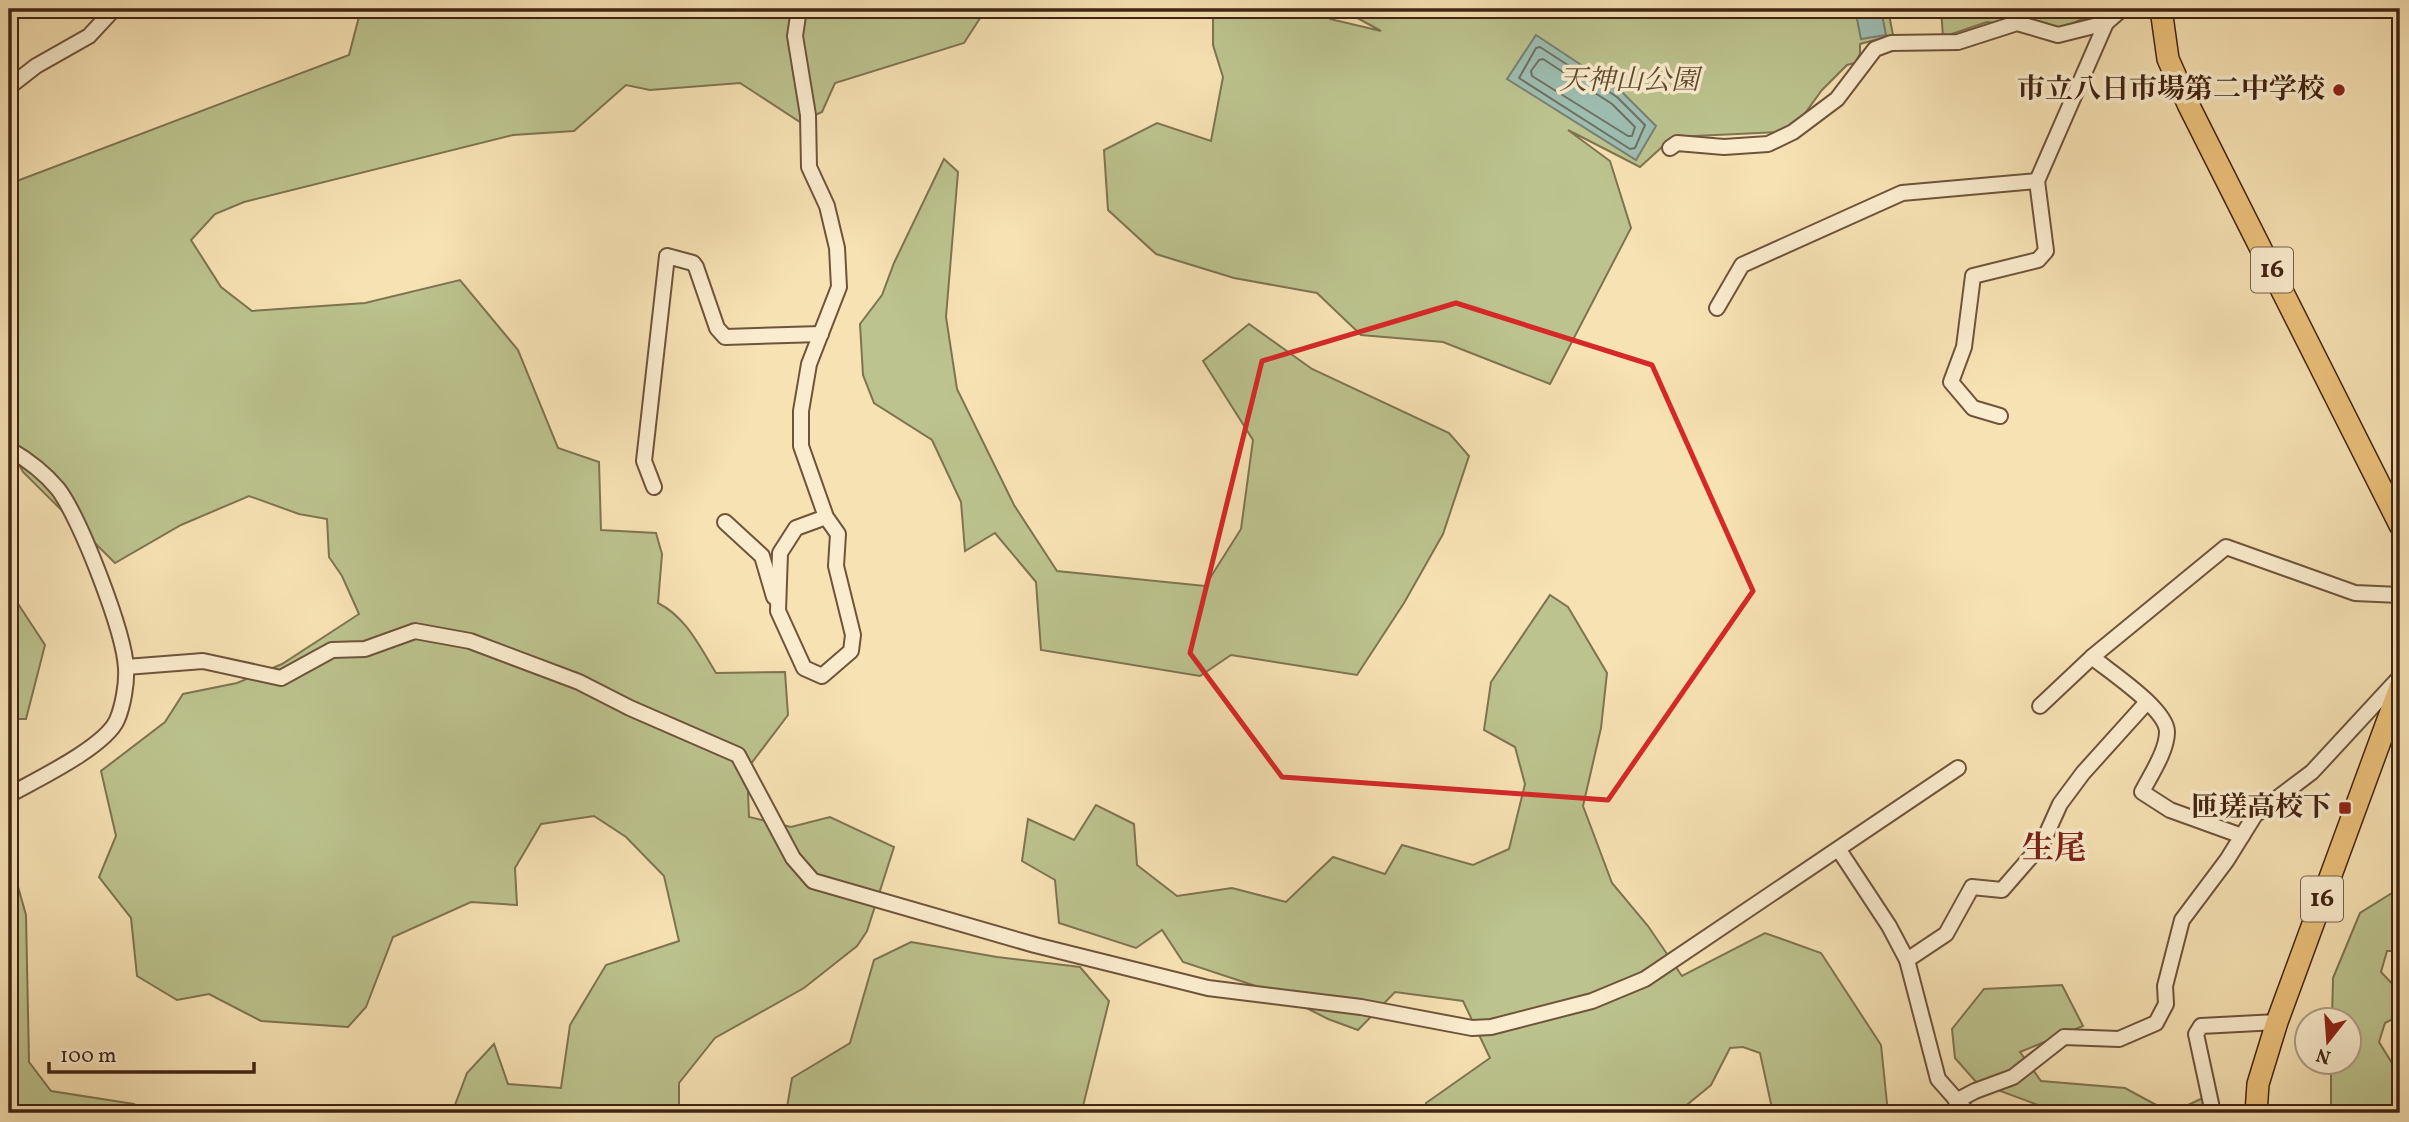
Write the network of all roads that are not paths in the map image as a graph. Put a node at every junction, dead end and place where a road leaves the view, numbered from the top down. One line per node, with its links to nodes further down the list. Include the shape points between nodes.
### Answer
1 (114, 9): 6 (street, via 89,36)
2 (799, 9): 10 (street, via 795,36 808,115 809,167 827,206 838,261 839,287)
3 (2122, 9): 5 (street)
4 (2161, 9): 16 (main road, 16, via 2168,59 2188,104)
5 (2106, 23): 7 (street, via 2058,34 2017,23 1958,42 1891,43 1875,49 1845,91 1793,132 1768,144 1677,143); 8 (street)
6 (9, 87)
7 (1670, 148)
8 (2037, 181): 9 (street, via 1902,193 1742,265); 11 (street, via 2046,251 2038,260 1973,276 1964,347 1951,382 1973,408)
9 (1717, 308)
10 (821, 334): 13 (street, via 725,337 717,328 696,267 667,256 644,461); 14 (street, via 809,364 801,446)
11 (2000, 416)
12 (9, 449): 20 (street, via 30,461 59,491 110,604)
13 (654, 487)
14 (826, 517): 18 (street, via 796,528 779,552); 18 (street, via 838,534 836,566 853,635 851,651 822,676 804,668)
15 (725, 522): 18 (street, via 762,556)
16 (2400, 524)
17 (2400, 595): 19 (street, via 2355,593 2225,547)
18 (778, 611)
19 (2092, 657): 23 (street); 24 (street)
20 (126, 667): 26 (street, via 117,721 106,734 73,759); 28 (street, via 204,661 281,678 332,650 365,649 415,631 470,641 579,682 738,755 793,858 813,881 1035,945 1208,988 1361,1007 1472,1028 1592,1001 1645,979)
21 (2400, 677): 27 (street, via 2312,772 2255,816)
22 (2400, 687): 30 (main road, 16)
23 (2147, 702): 27 (street, via 2162,715 2167,733 2142,792 2170,810); 29 (street, via 2082,773 2060,804 2042,844 2002,890 1972,887 1947,934)
24 (2040, 706)
25 (1958, 768): 28 (street)
26 (9, 795)
27 (2242, 836): 31 (street, via 2182,920 2165,986 2166,1003 2156,1023 2119,1039 2072,1036 2057,1040 2013,1077)
28 (1839, 850): 29 (street)
29 (1907, 960): 31 (street, via 1938,1079)
30 (2277, 1022): 33 (street, via 2201,1026 2196,1034); 34 (main road, 16, via 2258,1084)
31 (1956, 1101): 32 (street)
32 (1968, 1113)
33 (2213, 1113)
34 (2256, 1113)

